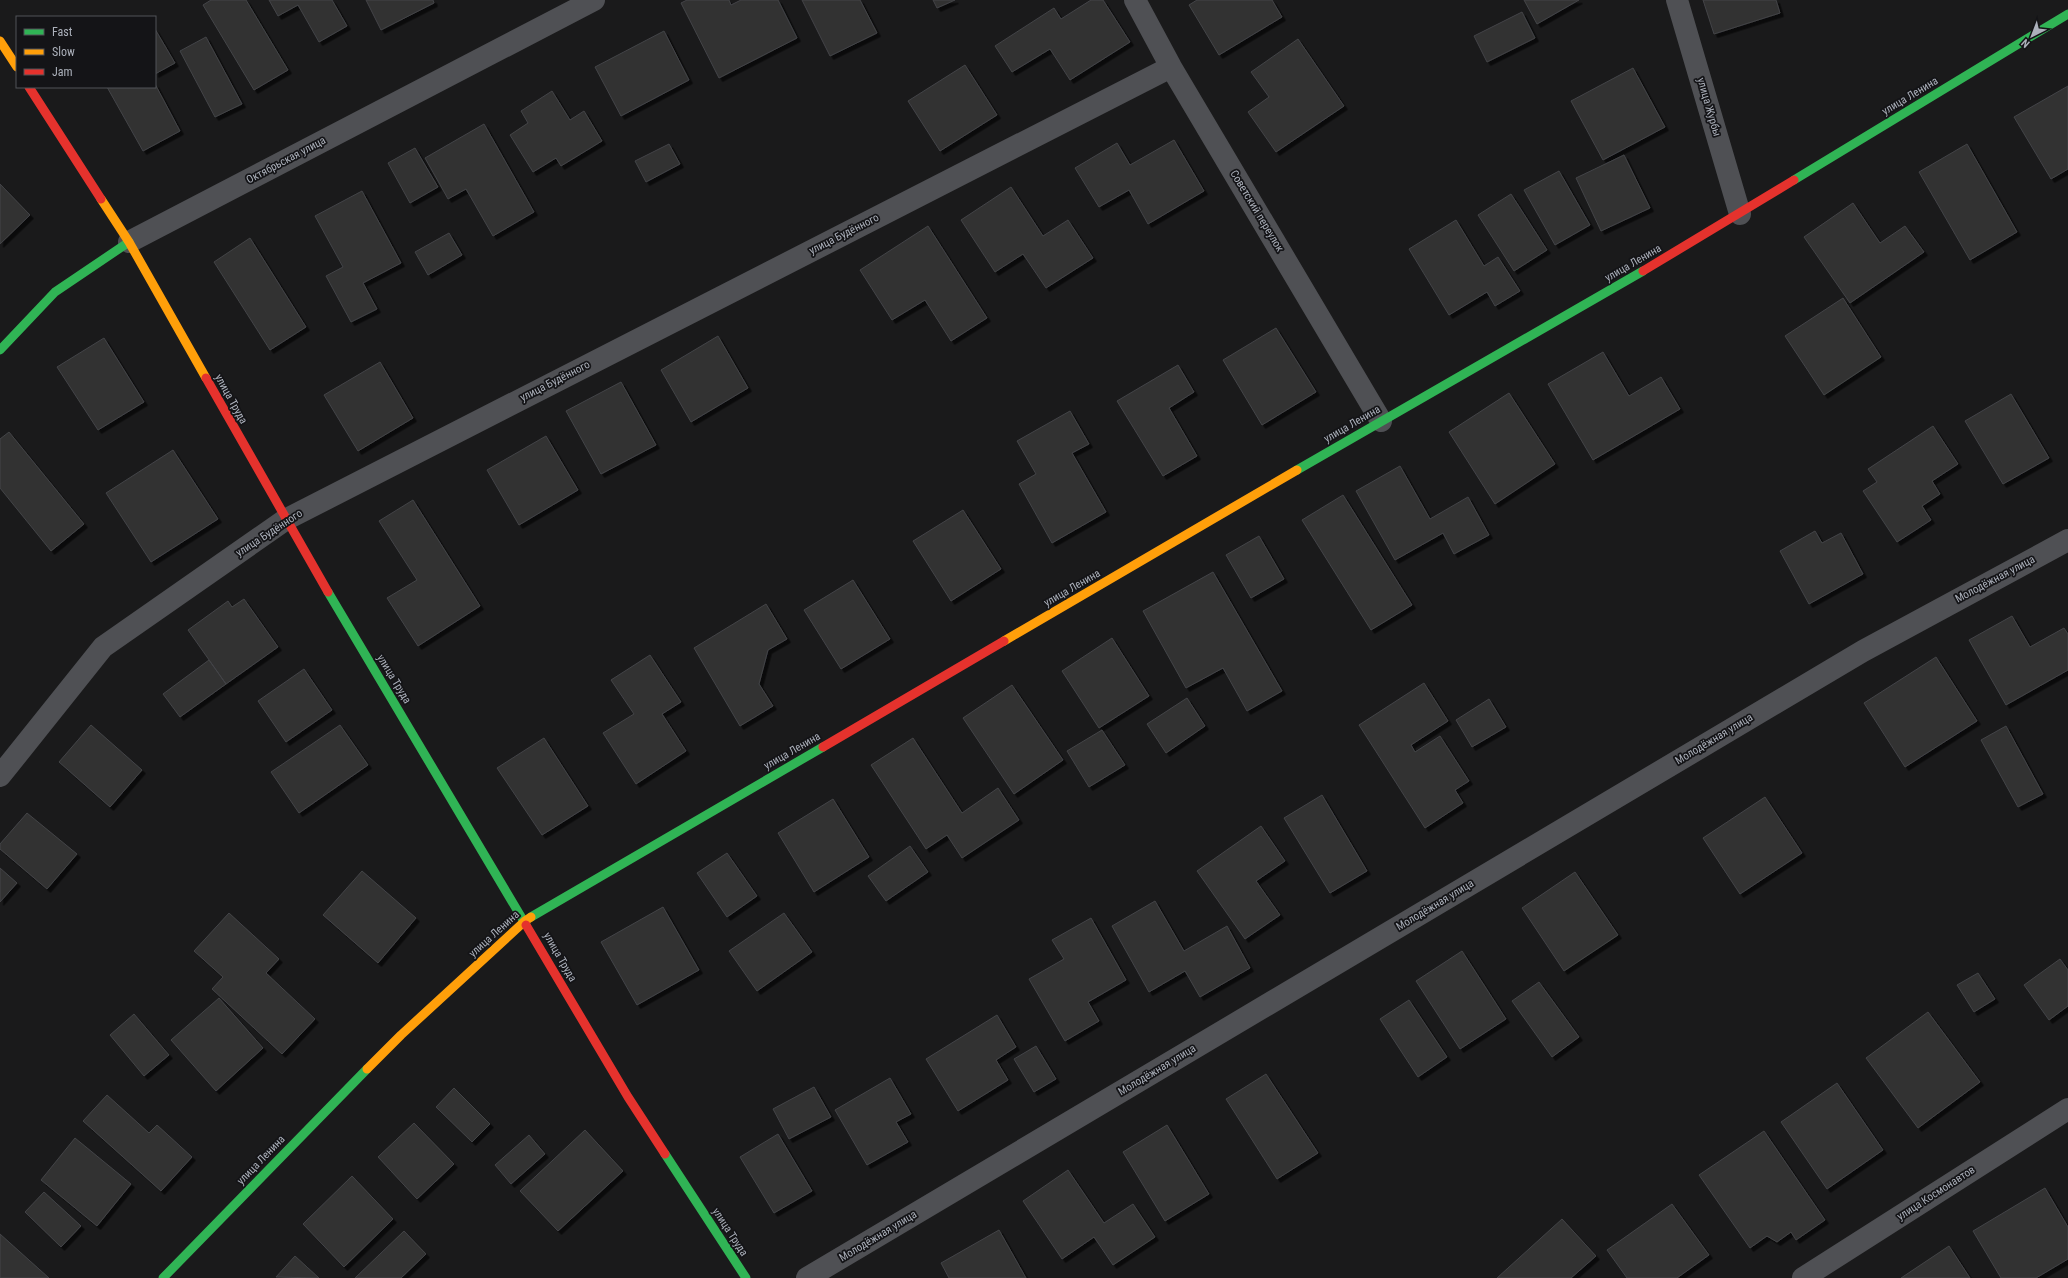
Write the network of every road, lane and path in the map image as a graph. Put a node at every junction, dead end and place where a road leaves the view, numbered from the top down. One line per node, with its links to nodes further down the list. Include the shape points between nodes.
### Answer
1 (594, 0): 10 (street, Октябрьская улица)
2 (1135, 0): 7 (street, Советский переулок)
3 (1677, 0): 9 (street, улица Журбы)
4 (2068, 14): 9 (street, улица Ленина)
5 (0, 41): 6 (street)
6 (16, 66)
7 (1171, 67): 12 (street, Советский переулок); 13 (street, улица Будённого)
8 (31, 88): 10 (street, улица Труда)
9 (1740, 214): 12 (street, улица Ленина)
10 (129, 242): 11 (street, Октябрьская улица, via 55,292); 13 (street, улица Труда)
11 (0, 350)
12 (1381, 421): 16 (street, улица Ленина)
13 (285, 520): 15 (street, улица Будённого, via 103,647); 16 (street, улица Труда)
14 (2068, 540): 20 (street, Молодёжная улица, via 1863,651)
15 (0, 776)
16 (525, 921): 18 (street, улица Ленина, via 401,1035); 19 (street, улица Труда, via 628,1097)
17 (2068, 1109): 21 (street, улица Космонавтов)
18 (162, 1278)
19 (746, 1278)
20 (807, 1278)
21 (1803, 1278)

